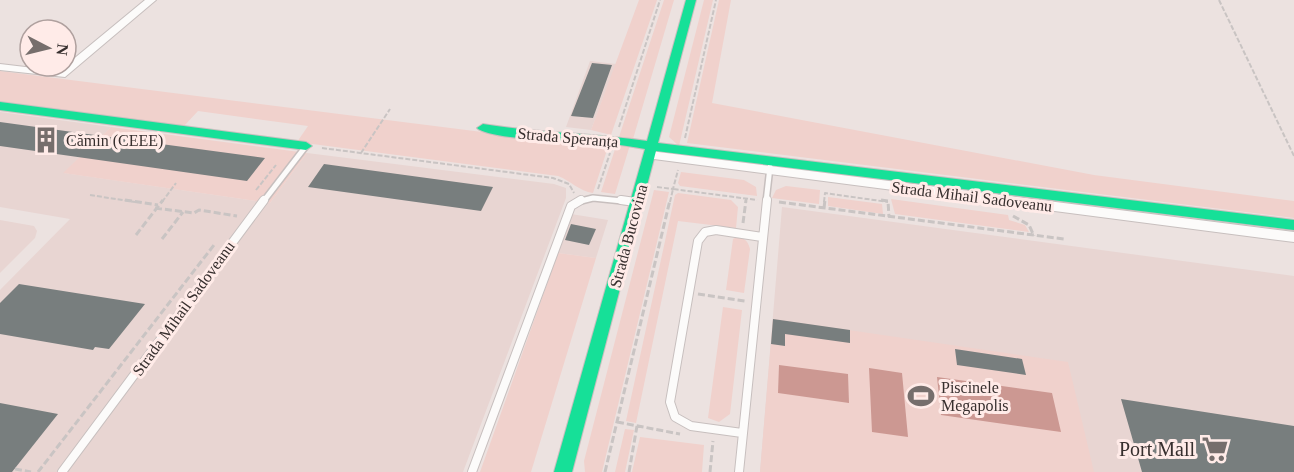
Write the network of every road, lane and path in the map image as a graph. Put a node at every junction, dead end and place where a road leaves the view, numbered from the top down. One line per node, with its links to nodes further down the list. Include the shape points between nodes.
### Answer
1 (152, 0): 6 (street, via 61,75)
2 (660, 0): 10 (path)
3 (692, 0): 13 (street, Strada Bucovina)
4 (716, 0): 11 (path)
5 (1219, 0): 15 (path)
6 (0, 67)
7 (0, 106): 12 (street)
8 (390, 109): 14 (path)
9 (483, 128): 10 (street, Strada Speranța)
10 (614, 140): 13 (street, Strada Speranța); 22 (path)
11 (684, 144)
12 (299, 145): 14 (path); 20 (path); 56 (lane, Strada Mihail Sadoveanu)
13 (651, 151): 16 (street, Strada Mihail Sadoveanu); 17 (street, Strada Mihail Sadoveanu); 26 (street, Strada Bucovina)
14 (361, 153): 24 (path, via 553,178 569,184)
15 (1294, 156)
16 (681, 159): 17 (street, Strada Mihail Sadoveanu); 19 (path)
17 (770, 166): 25 (lane); 35 (street, Strada Mihail Sadoveanu); 40 (street, Strada Mihail Sadoveanu)
18 (176, 183): 27 (path)
19 (673, 189): 23 (path); 46 (path)
20 (253, 194)
21 (90, 195): 27 (path)
22 (596, 198): 24 (lane); 26 (lane)
23 (746, 198): 25 (path); 36 (path)
24 (578, 200): 57 (lane, via 566,216)
25 (766, 201): 29 (path); 39 (lane)
26 (637, 202): 58 (street, Strada Bucovina)
27 (157, 206): 30 (path); 37 (path)
28 (242, 208): 31 (path)
29 (824, 208): 33 (path); 33 (path, via 825,193 888,201)
30 (183, 212): 31 (path, via 200,210); 42 (path)
31 (237, 216): 34 (path)
32 (1013, 216): 38 (path, via 1029,225)
33 (889, 217): 38 (path)
34 (231, 223)
35 (1294, 225)
36 (742, 233): 39 (lane); 44 (lane, via 705,232 698,241)
37 (136, 235)
38 (1034, 236): 43 (path)
39 (762, 237): 45 (lane)
40 (1294, 237)
41 (219, 238): 55 (path)
42 (162, 239)
43 (1064, 239)
44 (689, 293): 45 (path); 48 (lane, via 670,402 675,417 691,426)
45 (756, 302): 49 (lane)
46 (617, 423): 47 (path); 59 (path)
47 (638, 426): 50 (path); 60 (path)
48 (714, 429): 49 (lane); 52 (path)
49 (742, 433): 62 (lane)
50 (692, 436)
51 (702, 438): 52 (path)
52 (713, 440): 61 (path)
53 (15, 469): 54 (path)
54 (31, 472)
55 (38, 472)
56 (62, 472)
57 (472, 472)
58 (563, 472)
59 (605, 472)
60 (628, 472)
61 (710, 472)
62 (739, 472)

